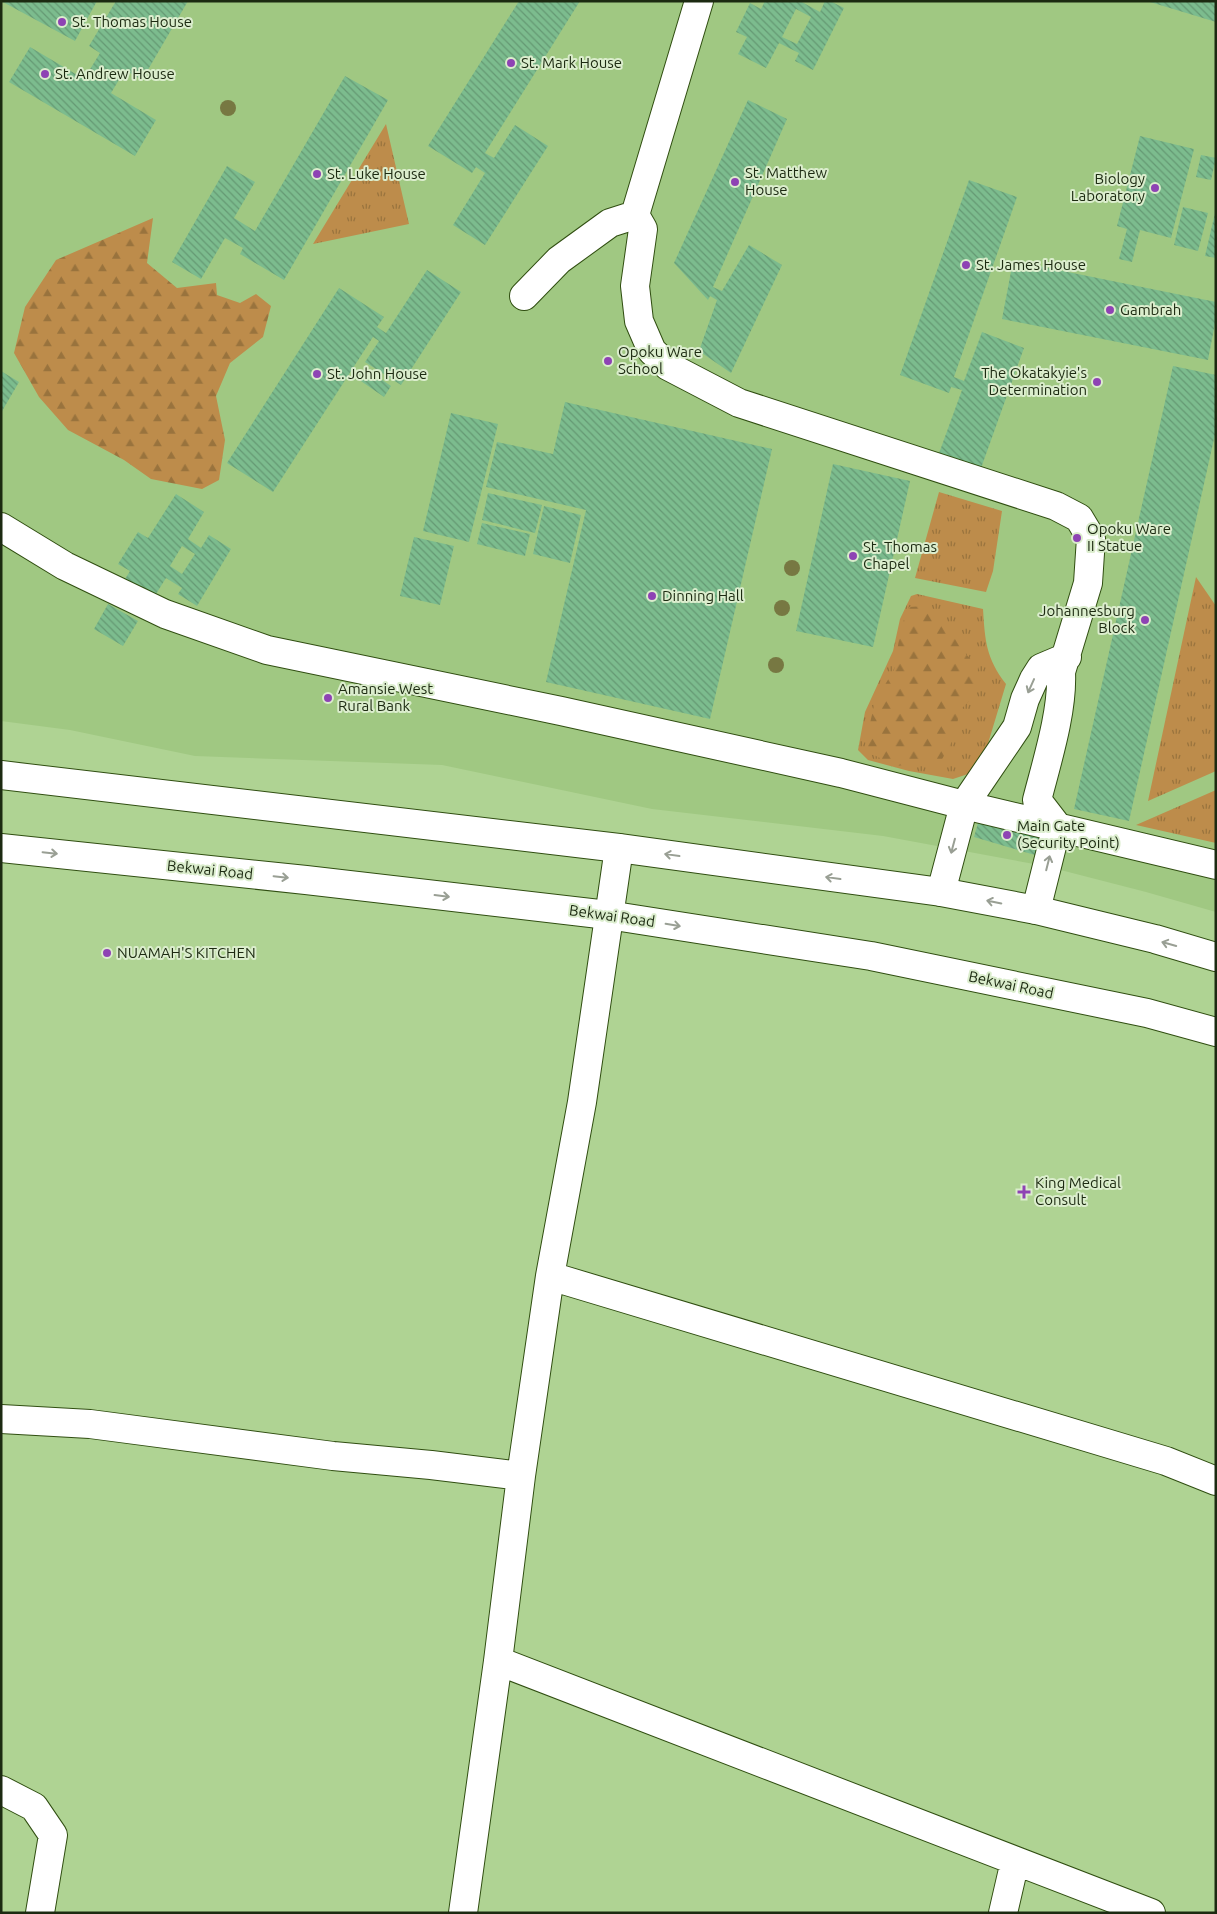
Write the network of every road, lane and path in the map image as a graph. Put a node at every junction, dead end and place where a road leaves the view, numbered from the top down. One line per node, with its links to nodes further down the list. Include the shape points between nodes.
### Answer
1 (698, 1): 2 (main road)
2 (635, 215): 3 (main road, via 610,223 559,260); 5 (main road, via 643,229 635,286 639,320 652,352 668,366 739,403 1025,495 1078,518 1091,538 1088,583)
3 (524, 296)
4 (1, 527): 7 (main road, via 65,566 165,614 268,650 806,765)
5 (1067, 657): 7 (main road, one-way to 7, via 1041,668 1034,678 1018,727); 8 (main road, via 1054,732 1037,800)
6 (1, 775): 10 (main road)
7 (964, 805): 8 (main road); 12 (main road, one-way to 12)
8 (1057, 826): 11 (main road); 13 (main road, one-way to 8)
9 (1, 848): 14 (main road, Bekwai Road, one-way to 14)
10 (619, 848): 12 (main road, one-way to 10); 14 (main road)
11 (1216, 865)
12 (941, 892): 13 (main road, one-way to 12)
13 (1036, 910): 15 (main road, one-way to 13)
14 (608, 915): 16 (main road, Bekwai Road, one-way to 16, via 871,956 1147,1013); 17 (main road, via 582,1102)
15 (1216, 957)
16 (1216, 1032)
17 (550, 1276): 19 (main road); 20 (main road, via 1166,1461)
18 (1, 1419): 19 (main road, via 90,1424 332,1456)
19 (521, 1476): 21 (main road)
20 (1216, 1481)
21 (498, 1661): 23 (main road); 25 (main road)
22 (1, 1790): 24 (main road, via 34,1807 53,1836)
23 (1015, 1861): 26 (main road); 27 (main road)
24 (40, 1913)
25 (463, 1913)
26 (1003, 1913)
27 (1151, 1913)

